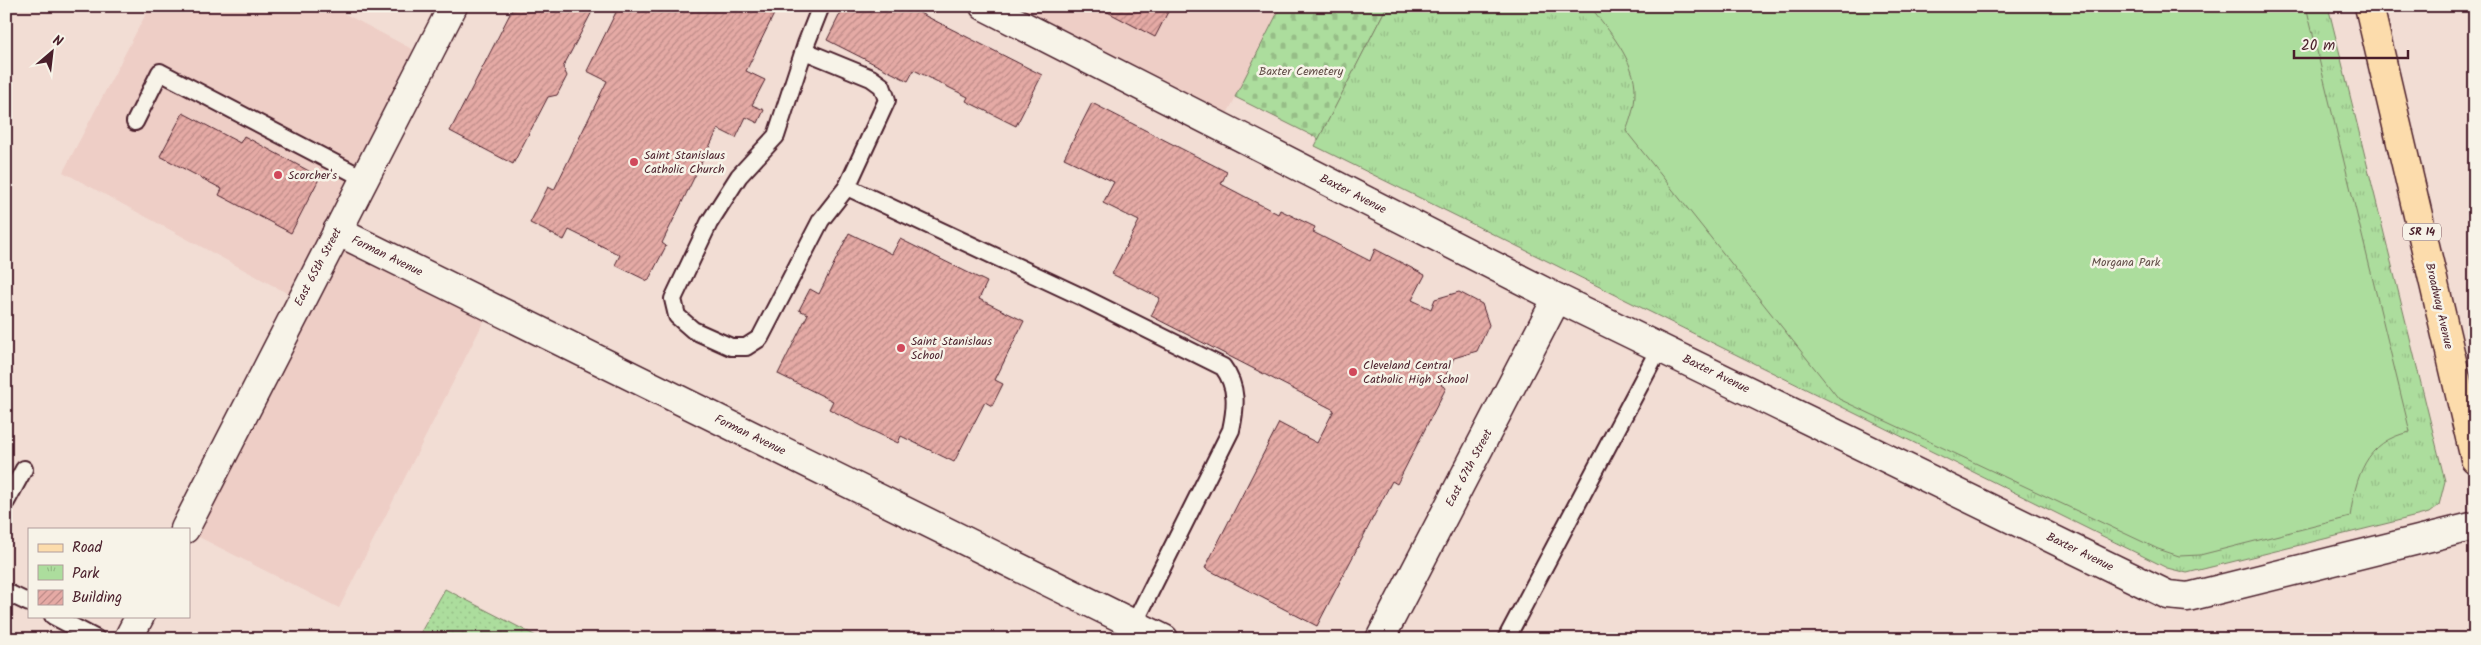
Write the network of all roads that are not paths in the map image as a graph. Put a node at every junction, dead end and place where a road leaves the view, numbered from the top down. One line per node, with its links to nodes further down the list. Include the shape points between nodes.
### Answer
1 (453, 6): 7 (street, East 65th Street)
2 (821, 6): 5 (lane)
3 (984, 6): 10 (street, Baxter Avenue)
4 (2368, 6): 12 (main road, Broadway Avenue / SR 14)
5 (805, 51): 8 (lane, via 872,78 882,86 888,100); 8 (lane, via 776,136 738,176 709,223 673,299 677,316 693,330 731,346 746,348 760,338 821,220)
6 (135, 122): 7 (lane, via 160,72)
7 (364, 179): 9 (street, East 65th Street)
8 (847, 187): 21 (lane, via 1223,367 1231,378 1236,396 1231,430)
9 (336, 232): 16 (street, East 65th Street); 21 (street, Forman Avenue)
10 (1557, 298): 11 (street, Baxter Avenue); 25 (street, East 67th Street)
11 (1660, 347): 15 (street, Baxter Avenue, via 2168,595 2188,597); 26 (lane)
12 (2475, 459)
13 (24, 469): 14 (lane)
14 (6, 502)
15 (2475, 526)
16 (186, 528)
17 (6, 592): 18 (lane)
18 (28, 603)
19 (57, 618): 22 (lane)
20 (139, 618): 23 (street)
21 (1134, 624): 24 (street, Forman Avenue)
22 (97, 639)
23 (128, 639)
24 (1164, 639)
25 (1380, 639)
26 (1506, 639)

